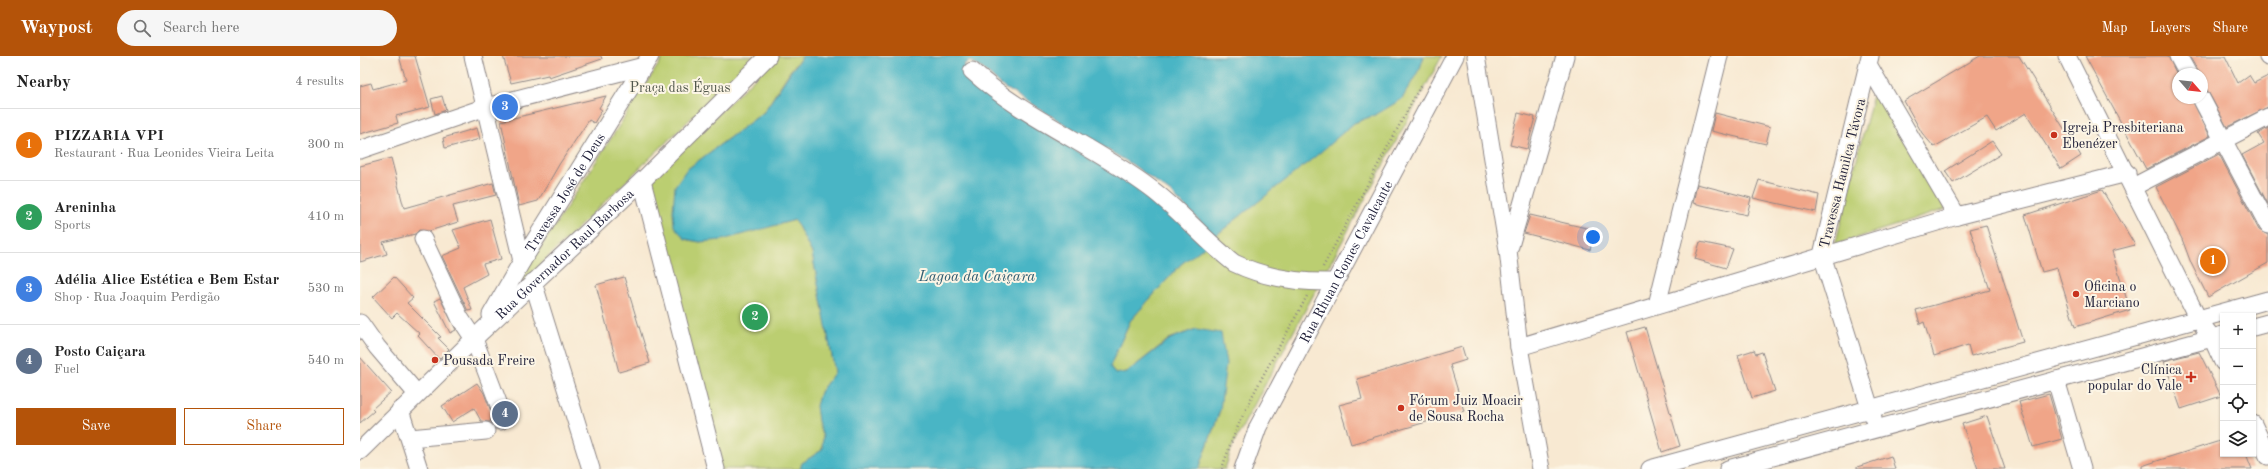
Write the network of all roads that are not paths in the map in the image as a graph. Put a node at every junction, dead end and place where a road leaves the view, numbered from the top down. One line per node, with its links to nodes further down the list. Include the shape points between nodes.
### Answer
1 (473, 56): 14 (street)
2 (768, 56): 19 (street, Rua Governador Raul Barbosa)
3 (1455, 56): 27 (street, Rua Rhuan Gomes Cavalcante)
4 (1476, 56): 23 (street)
5 (1565, 56): 23 (street)
6 (1719, 56): 29 (street)
7 (2067, 56): 18 (street)
8 (2178, 56): 11 (street)
9 (647, 61): 14 (street); 25 (street, Travessa José de Deus)
10 (1870, 61): 20 (street); 24 (street, Travessa Hamilca Távora)
11 (2185, 68)
12 (972, 71): 27 (street, via 1012,102 1149,187 1234,263 1250,271 1274,277)
13 (2204, 104): 16 (street)
14 (486, 107): 17 (street); 25 (street)
15 (2268, 117): 16 (street)
16 (2224, 141): 18 (street); 21 (street)
17 (360, 150)
18 (2130, 180): 20 (street); 30 (street)
19 (642, 181): 26 (street, Rua Governador Raul Barbosa); 51 (street)
20 (1957, 216): 24 (street)
21 (2268, 225)
22 (423, 239): 34 (street, via 460,318)
23 (1508, 250): 36 (street)
24 (1822, 255): 29 (street); 40 (street, Travessa Hamilca Távora)
25 (522, 261): 34 (street, Travessa José de Deus)
26 (533, 282): 34 (street, Rua Governador Raul Barbosa); 50 (street)
27 (1335, 282): 52 (street, Rua Rhuan Gomes Cavalcante, via 1258,427)
28 (2268, 300): 30 (street)
29 (1657, 305): 36 (street)
30 (2198, 319): 35 (street); 40 (street)
31 (360, 323): 39 (street)
32 (2268, 323): 33 (street)
33 (2256, 326)
34 (478, 335): 39 (street, Rua Governador Raul Barbosa); 42 (street, via 502,413)
35 (2217, 337): 37 (street); 38 (street)
36 (1519, 347): 53 (street)
37 (2220, 350)
38 (2056, 380): 43 (street); 56 (street)
39 (417, 394): 41 (street, Rua Governador Raul Barbosa)
40 (1870, 408): 43 (street, Travessa Hamilca Távora); 54 (street)
41 (400, 410): 46 (street); 47 (street, Rua Governador Raul Barbosa)
42 (500, 421)
43 (1875, 428): 55 (street)
44 (2256, 430): 48 (street)
45 (486, 431): 46 (street)
46 (410, 438): 49 (street)
47 (360, 451)
48 (2268, 456)
49 (419, 469)
50 (591, 469)
51 (716, 469)
52 (1243, 469)
53 (1541, 469)
54 (1650, 469)
55 (1728, 469)
56 (2082, 469)

